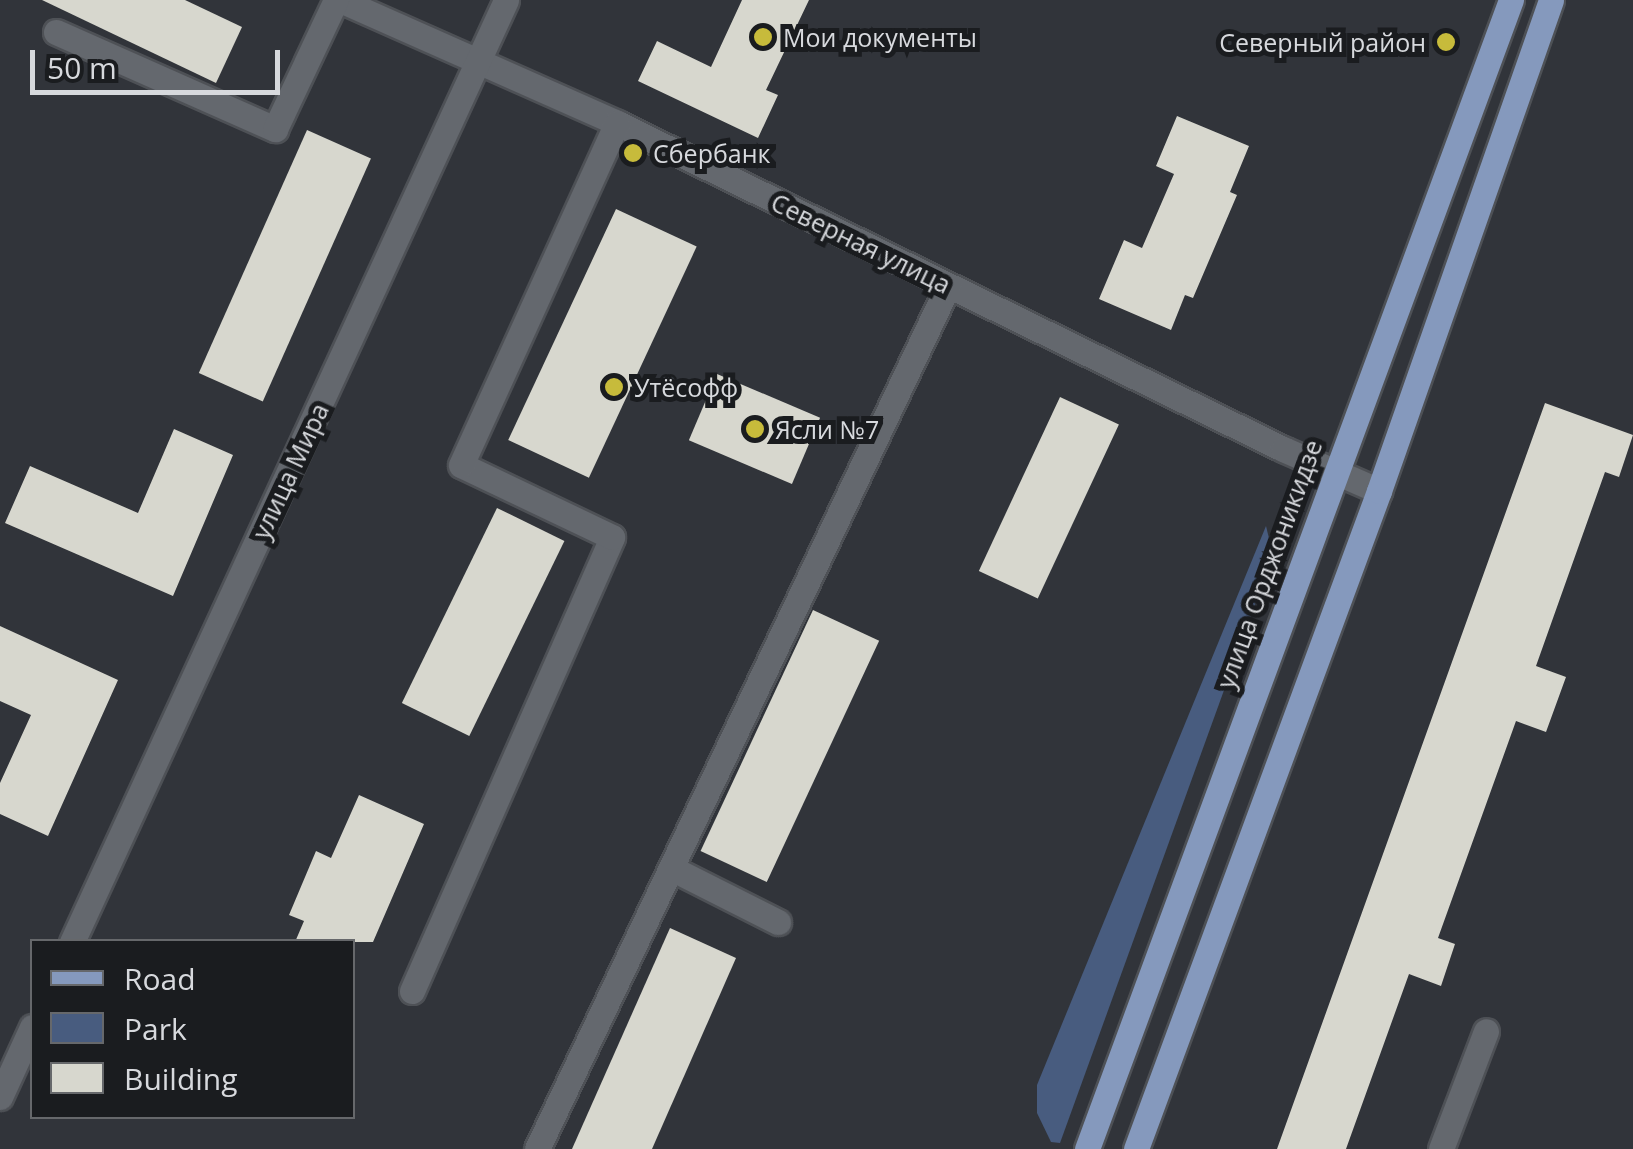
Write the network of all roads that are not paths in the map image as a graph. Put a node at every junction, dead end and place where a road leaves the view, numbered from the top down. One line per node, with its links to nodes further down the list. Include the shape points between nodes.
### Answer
1 (338, 0): 5 (street, via 275,128); 6 (street, Северная улица)
2 (506, 0): 6 (street, улица Мира)
3 (1511, 0): 9 (main road, улица Орджоникидзе)
4 (1551, 0): 10 (main road)
5 (56, 32)
6 (478, 64): 7 (street, Северная улица); 13 (street, улица Мира)
7 (617, 122): 8 (street, Северная улица); 14 (street, via 461,465 612,537)
8 (948, 286): 9 (street, Северная улица); 11 (street)
9 (1336, 470): 10 (street, Северная улица); 19 (main road, улица Орджоникидзе)
10 (1379, 490): 20 (main road)
11 (671, 868): 12 (street); 18 (street)
12 (778, 922)
13 (73, 939)
14 (412, 991)
15 (30, 1031): 17 (street)
16 (1486, 1031): 21 (street)
17 (0, 1097)
18 (537, 1149)
19 (1086, 1149)
20 (1136, 1149)
21 (1440, 1149)

